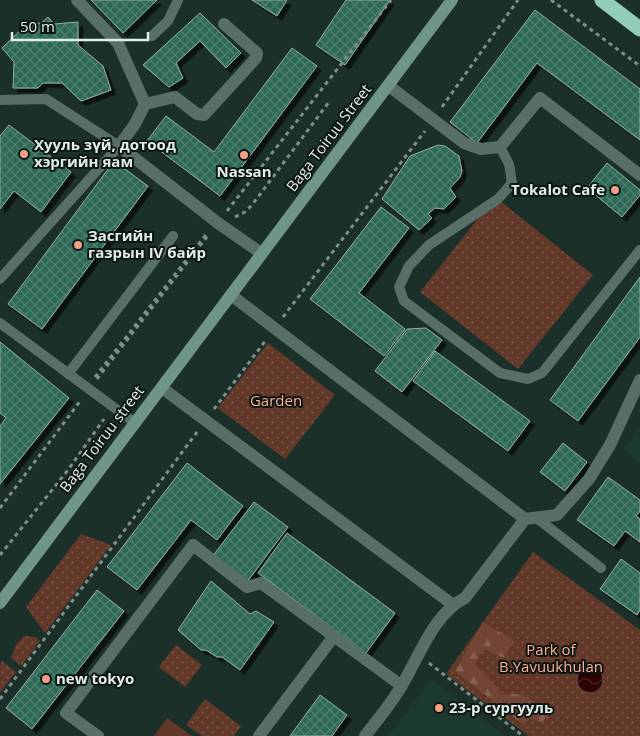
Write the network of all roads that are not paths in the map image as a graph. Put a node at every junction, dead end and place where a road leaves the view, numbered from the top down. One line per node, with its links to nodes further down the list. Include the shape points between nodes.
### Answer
1 (77, 0): 10 (street, via 118,43)
2 (178, 0): 7 (lane, via 168,20)
3 (452, 0): 8 (main road, Baga Toiruu Street)
4 (602, 0): 6 (highway)
5 (224, 24): 10 (street, via 256,53 256,58 204,115 197,114 175,96)
6 (640, 29)
7 (152, 36)
8 (389, 86): 12 (street, via 464,143 481,149); 16 (main road, Baga Toiruu Street)
9 (0, 100): 11 (lane, via 46,99)
10 (145, 104): 11 (street)
11 (119, 146): 16 (street, via 217,226); 17 (lane)
12 (500, 147): 13 (street, via 540,98); 15 (lane, via 509,164 512,183 498,200 429,246 409,266 399,287 404,301 500,373 528,379 542,373)
13 (640, 175)
14 (173, 236): 20 (lane)
15 (640, 250)
16 (261, 253): 18 (main road, Baga Toiruu Street)
17 (0, 279)
18 (231, 295): 22 (main road, Baga Toiruu street); 24 (street)
19 (0, 322): 20 (lane)
20 (68, 374): 23 (lane, via 91,385)
21 (640, 380): 25 (street, via 610,445 589,479 557,516)
22 (162, 388): 23 (main road, Baga Toiruu street); 28 (street)
23 (135, 423): 27 (main road, Baga Toiruu street)
24 (525, 519): 25 (street); 28 (street, via 465,598)
25 (538, 519): 26 (lane)
26 (601, 568)
27 (0, 603)
28 (452, 604): 30 (street, via 417,654)
29 (334, 636): 30 (street); 31 (street, via 261,583 247,587 193,545 66,713); 32 (street)
30 (402, 686): 33 (street)
31 (98, 736)
32 (259, 736)
33 (366, 736)

